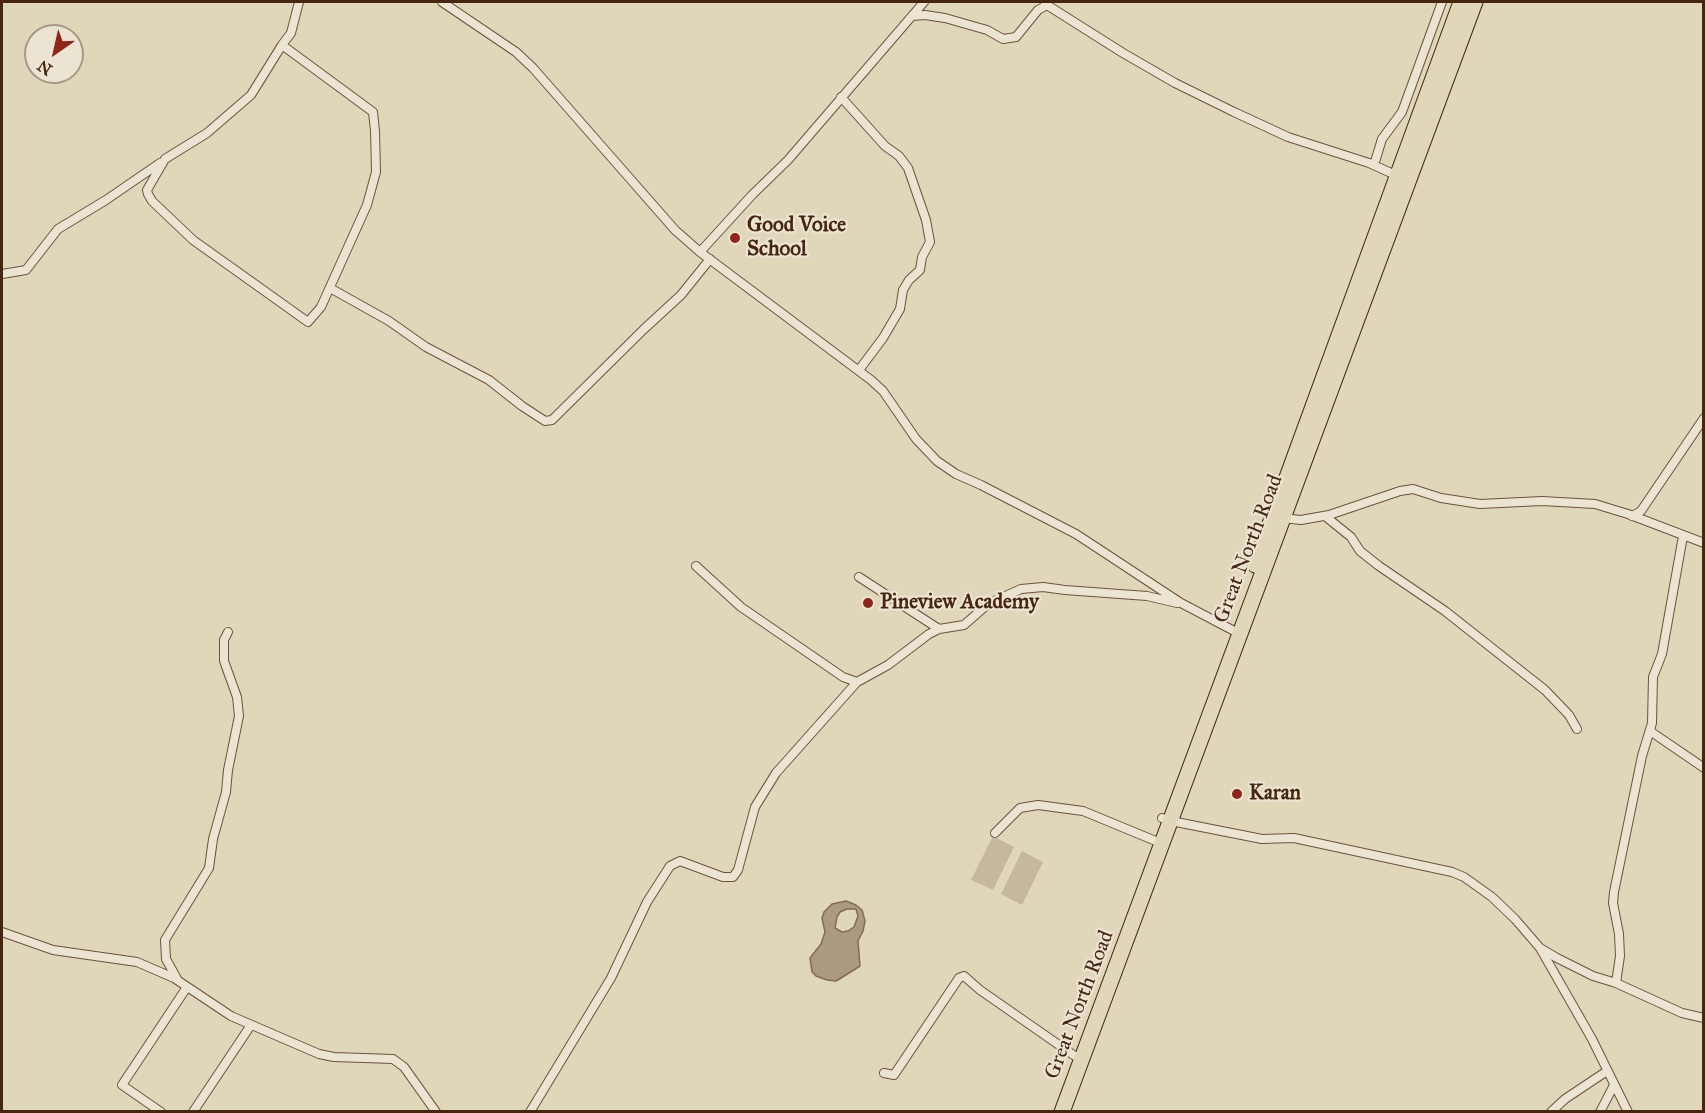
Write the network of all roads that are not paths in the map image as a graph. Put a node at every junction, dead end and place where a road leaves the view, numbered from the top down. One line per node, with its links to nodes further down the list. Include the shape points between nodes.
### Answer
1 (299, 2): 9 (street, via 294,28)
2 (442, 2): 14 (street, via 533,68 675,230)
3 (924, 2): 8 (street)
4 (1442, 2): 12 (street, via 1402,112 1382,139)
5 (1461, 2): 13 (highway, Great North Road)
6 (1475, 2): 13 (highway, Great North Road)
7 (1046, 3): 8 (street, via 1016,37 1003,39 987,30 945,18); 12 (street, via 1175,83 1288,137)
8 (912, 16): 10 (street)
9 (282, 45): 11 (street, via 245,101 207,133); 17 (street, via 373,112 376,172 367,205)
10 (841, 97): 14 (street, via 788,160); 18 (street, via 908,168 930,242 920,270 903,290 900,309)
11 (165, 159): 16 (street, via 58,229 26,270); 17 (street, via 148,194 193,240 308,321 321,307)
12 (1374, 165): 13 (street)
13 (1403, 178): 22 (highway, Great North Road)
14 (700, 252): 15 (street)
15 (710, 259): 17 (street, via 681,295 552,420 545,421 489,380); 18 (street)
16 (2, 274)
17 (330, 288)
18 (859, 370): 27 (street, via 882,391 937,461 1076,534)
19 (1704, 418): 21 (street, via 1641,511)
20 (1325, 516): 21 (street, via 1407,489 1480,504 1587,503); 22 (street); 32 (street, via 1351,537 1360,551 1445,611 1537,684 1557,701)
21 (1632, 516): 23 (street)
22 (1278, 518): 30 (highway, Great North Road)
23 (1683, 536): 24 (street); 33 (street, via 1662,654 1653,677)
24 (1704, 543)
25 (696, 566): 31 (street, via 741,607)
26 (859, 576): 28 (street)
27 (1181, 603): 28 (street, via 1147,596 1033,587 1000,597 964,625); 30 (street)
28 (939, 629): 31 (street)
29 (228, 632): 41 (street, via 224,662 237,697 239,716 226,792 209,868 165,940 172,973)
30 (1235, 632): 35 (highway, Great North Road)
31 (856, 682): 51 (street, via 776,773 755,807 733,877 680,861 669,866 611,978)
32 (1577, 729)
33 (1650, 731): 34 (street); 40 (street, via 1614,892 1620,956)
34 (1704, 768)
35 (1166, 819): 37 (highway, Great North Road); 39 (street, via 1262,839 1294,838 1452,872 1498,903)
36 (995, 833): 37 (street, via 1020,808 1038,804 1083,811)
37 (1158, 841): 44 (highway, Great North Road)
38 (2, 932): 41 (street, via 53,950 137,962)
39 (1540, 948): 40 (street, via 1593,976); 45 (street)
40 (1616, 983): 42 (street, via 1682,1013)
41 (183, 984): 43 (street, via 225,1013); 48 (street, via 122,1085)
42 (1704, 1018)
43 (251, 1025): 49 (street); 50 (street, via 319,1054 393,1059 404,1067)
44 (1078, 1059): 46 (street, via 964,976 894,1074); 52 (highway, Great North Road); 53 (highway, Great North Road)
45 (1607, 1071): 47 (street); 54 (street)
46 (884, 1073)
47 (1614, 1085): 55 (street); 56 (street)
48 (161, 1112)
49 (192, 1112)
50 (436, 1112)
51 (530, 1112)
52 (1054, 1112)
53 (1062, 1112)
54 (1551, 1112)
55 (1600, 1112)
56 (1628, 1112)

